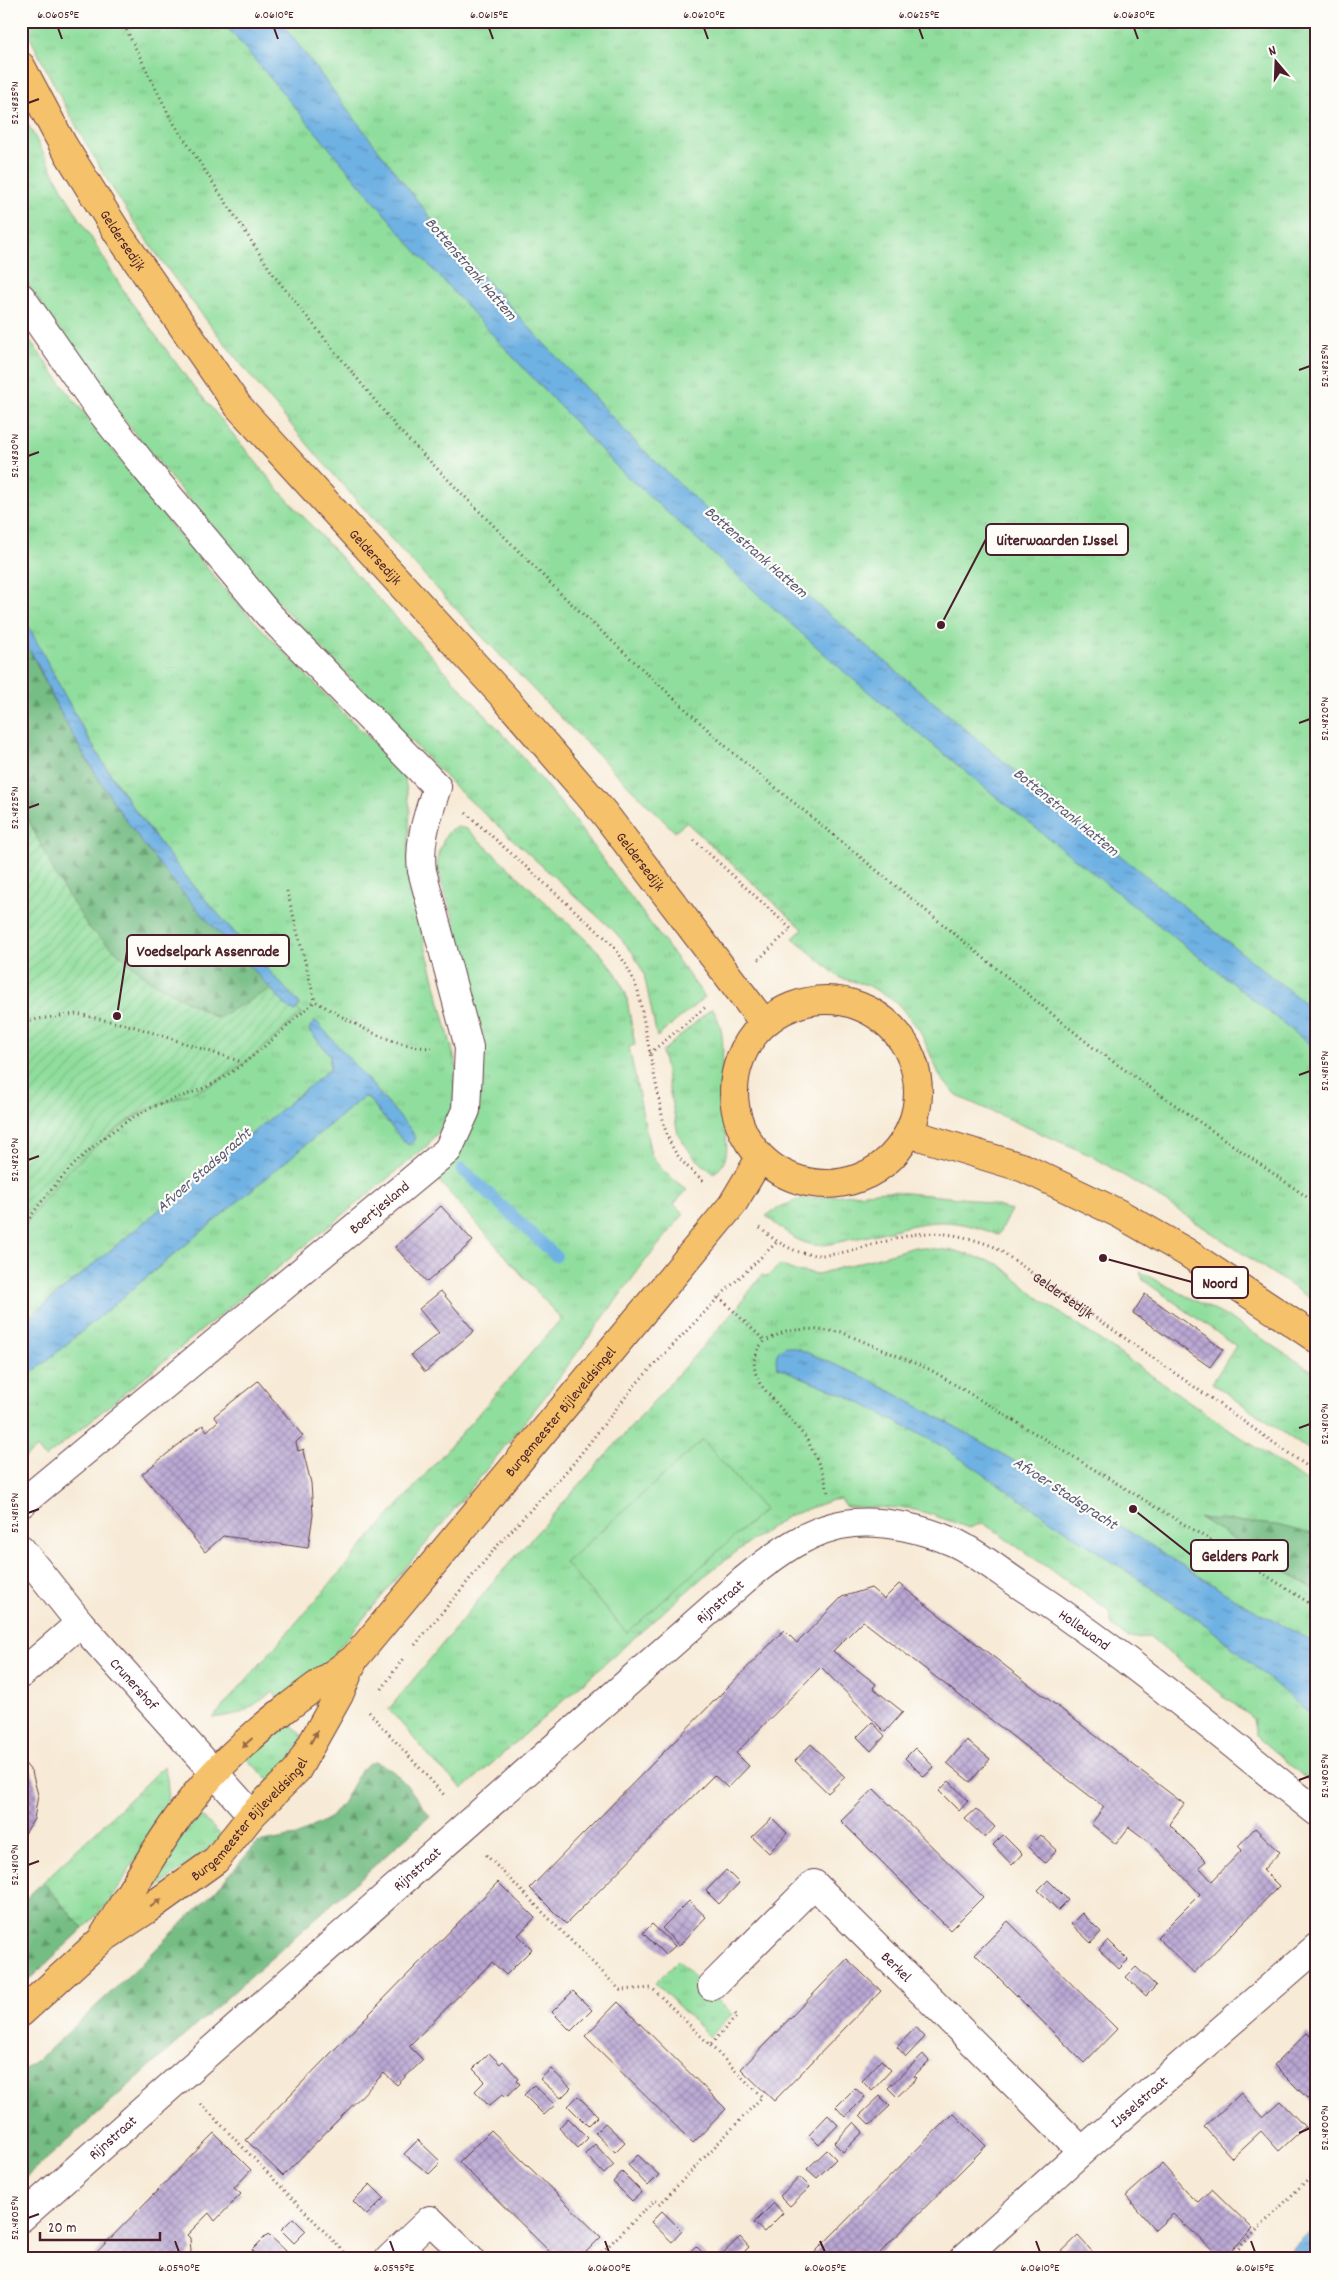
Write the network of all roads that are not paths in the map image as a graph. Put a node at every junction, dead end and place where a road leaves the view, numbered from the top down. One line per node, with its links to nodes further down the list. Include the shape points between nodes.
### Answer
1 (21, 66): 3 (main road, Geldersedijk, via 63,145 119,235 238,406 504,697 604,813)
2 (21, 297): 7 (street, Boertjesland, via 147,470 268,614 437,787 422,834 422,871 468,1047 466,1110 448,1150)
3 (764, 1023): 4 (main road, via 795,1004 832,999 867,1008 896,1031 914,1062 919,1098); 5 (main road, via 741,1053 733,1090 740,1127)
4 (909, 1133): 5 (main road, via 897,1152 881,1167 862,1178 841,1184 797,1181 777,1172); 6 (main road, via 1024,1168 1120,1214 1186,1252)
5 (760, 1158): 11 (main road, Burgemeester Bijleveldsingel, via 732,1205)
6 (1317, 1339)
7 (21, 1504)
8 (827, 1529): 14 (street, Hollewand, via 854,1523 878,1523 954,1542 1044,1600 1126,1660); 21 (street, Rijnstraat, via 772,1558 744,1580)
9 (21, 1549): 10 (street, Crunershof)
10 (80, 1623): 12 (street); 13 (street, Crunershof)
11 (354, 1659): 13 (main road, Burgemeester Bijleveldsingel, one-way to 13, via 285,1709); 15 (main road, Burgemeester Bijleveldsingel, one-way to 11, via 297,1770 339,1694)
12 (21, 1674)
13 (214, 1773): 15 (street, Crunershof); 16 (main road, Burgemeester Bijleveldsingel, via 167,1834)
14 (1317, 1812)
15 (252, 1816): 16 (main road, Burgemeester Bijleveldsingel, one-way to 15, via 216,1860)
16 (100, 1940): 19 (main road, Burgemeester Bijleveldsingel)
17 (1317, 1947): 20 (street, IJsselstraat)
18 (712, 1986): 20 (street, Berkel, via 814,1884)
19 (21, 2013)
20 (1082, 2151): 24 (street, IJsselstraat)
21 (21, 2218)
22 (389, 2259): 23 (street, via 430,2220)
23 (470, 2259)
24 (963, 2259)

